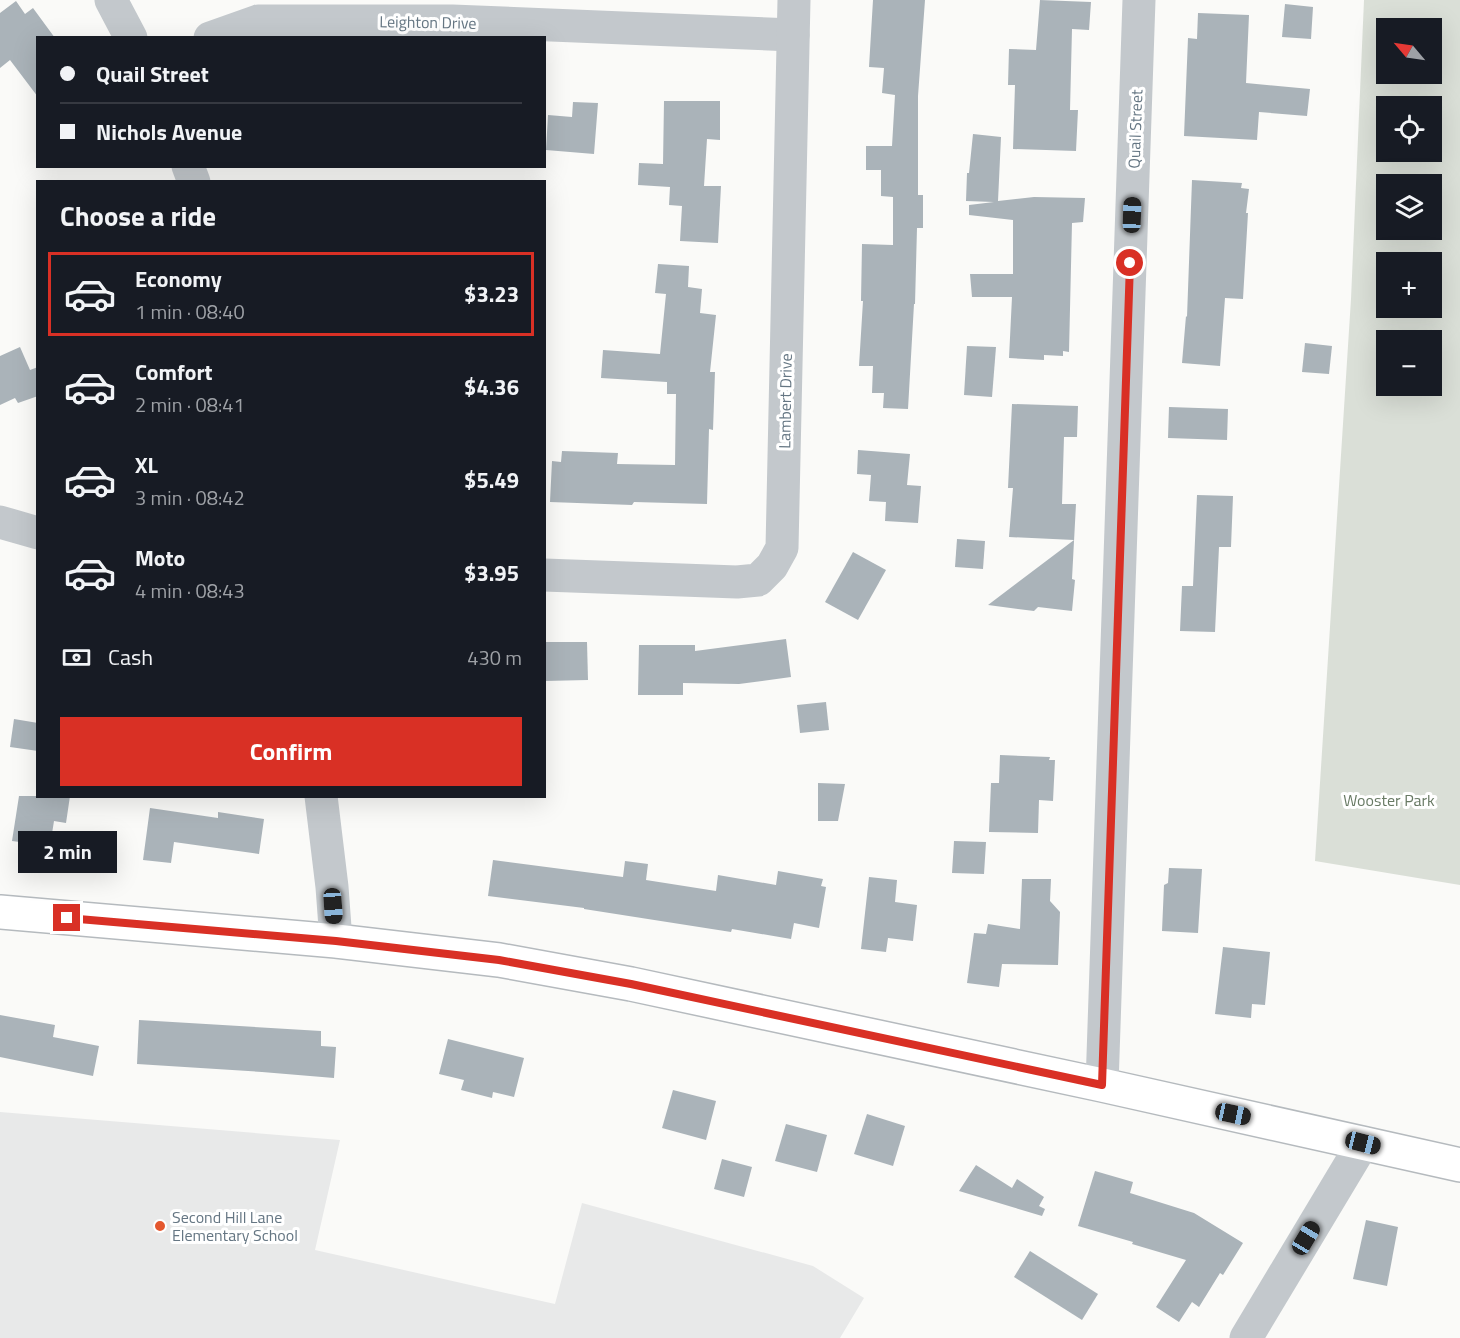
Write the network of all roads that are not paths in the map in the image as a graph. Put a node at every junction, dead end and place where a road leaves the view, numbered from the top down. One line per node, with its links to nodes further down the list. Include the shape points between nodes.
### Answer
1 (111, 0): 6 (street)
2 (795, 0): 5 (street, Lambert Drive)
3 (1139, 0): 14 (street, Quail Street)
4 (453, 11): 5 (street, Leighton Drive); 7 (street, Leighton Drive, via 258,21)
5 (793, 35): 10 (street, Lambert Drive, via 782,548 758,580)
6 (130, 36)
7 (216, 36)
8 (0, 522): 9 (street)
9 (36, 532)
10 (546, 575)
11 (321, 798): 13 (street)
12 (0, 912): 13 (main road)
13 (336, 941): 14 (main road, via 499,960 631,984)
14 (1102, 1085): 15 (main road)
15 (1363, 1143): 16 (main road); 17 (street)
16 (1460, 1165)
17 (1246, 1338)

